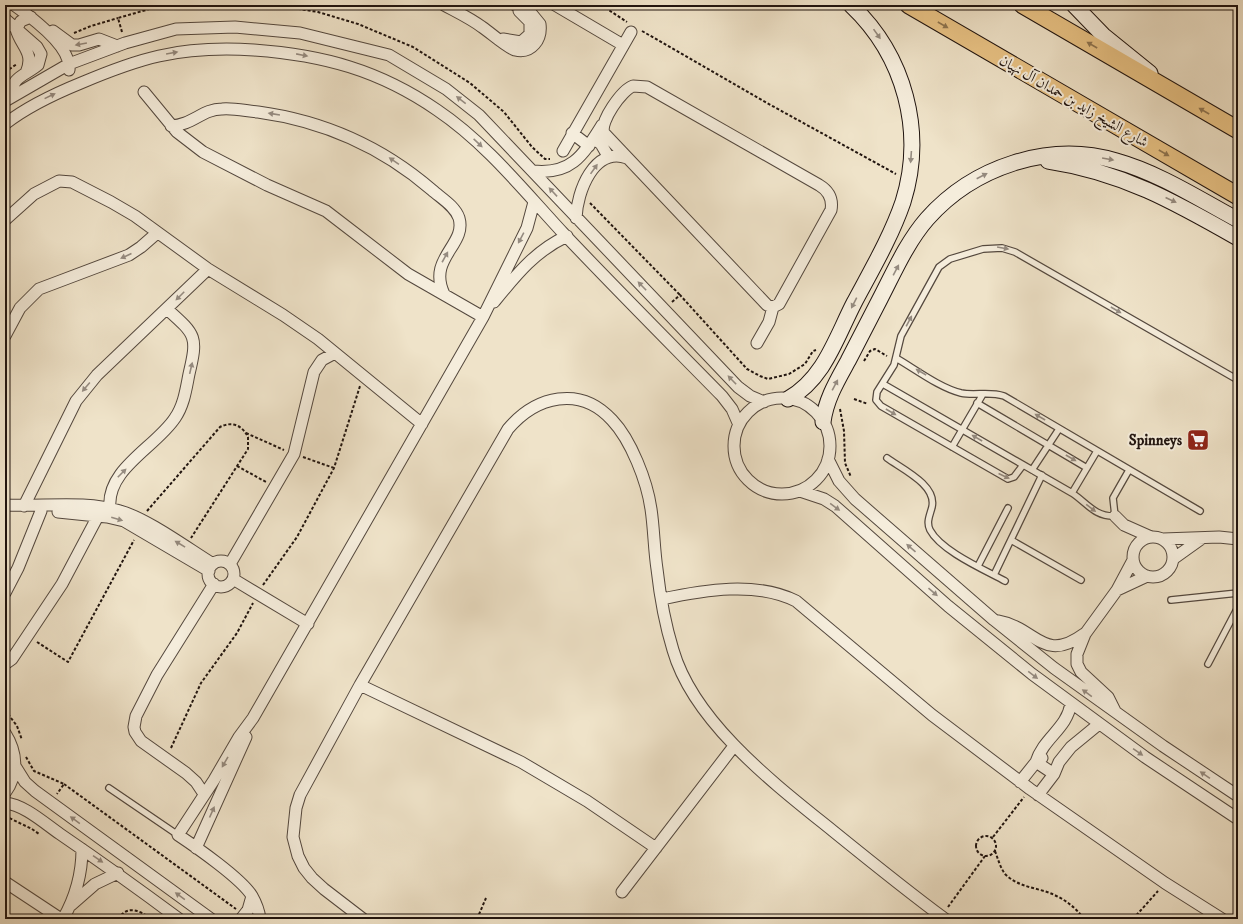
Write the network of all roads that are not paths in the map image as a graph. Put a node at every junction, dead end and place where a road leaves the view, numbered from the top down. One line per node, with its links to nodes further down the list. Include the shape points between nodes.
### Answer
1 (14, 5): 10 (street)
2 (444, 5): 15 (street)
3 (512, 5): 15 (street, via 528,19 531,26 530,34 525,40 517,42)
4 (515, 5): 15 (street, via 531,13 538,20 541,29 539,38 533,46 519,50 510,48)
5 (555, 5): 17 (street)
6 (851, 5): 56 (street, one-way to 56, via 876,32 888,50 905,92 912,136 908,181 894,224 828,356 811,382)
7 (910, 5): 36 (main road, شارع الشيخ زايد بن حمدان آل نهيان, one-way to 36)
8 (1023, 5): 20 (main road, one-way to 8)
9 (1074, 5): 20 (street, via 1103,35)
10 (31, 17): 12 (street); 13 (street, via 21,21)
11 (5, 19): 13 (street)
12 (43, 27): 16 (street, one-way to 12, via 99,39 72,44); 18 (street, via 62,49)
13 (16, 29): 21 (street, via 30,60 26,73 14,83)
14 (634, 29): 17 (street)
15 (498, 38)
16 (121, 45): 18 (street); 35 (street, one-way to 16, via 494,129 463,102 428,76 389,55 300,33 235,27 176,29)
17 (623, 45): 28 (street)
18 (69, 64): 21 (street); 22 (street, via 68,73 40,89)
19 (144, 92): 25 (street)
20 (1177, 95): 27 (main road, one-way to 20)
21 (10, 98)
22 (34, 105): 24 (street); 37 (street, one-way to 37, via 120,67 168,54 230,49 316,57 380,78 436,110 485,150)
23 (194, 121): 25 (street); 30 (street); 45 (street, one-way to 23, via 439,284 439,272 458,233 459,217 453,208 406,169 376,149 343,133 292,118 218,109 205,113)
24 (5, 124)
25 (171, 126): 30 (street)
26 (602, 126): 29 (street); 33 (street, via 604,133); 46 (street, via 625,90 632,86 642,86 829,193 832,204 828,216 781,302)
27 (1238, 130)
28 (572, 133): 29 (street); 31 (street)
29 (591, 142): 32 (street, via 601,144); 35 (street, via 580,157 568,166 551,171)
30 (190, 143): 45 (street, via 260,182 326,211 397,267)
31 (563, 150)
32 (608, 156): 33 (street); 38 (street, one-way to 32, via 581,191 597,163)
33 (627, 158): 46 (street, via 767,305)
34 (1027, 159): 40 (street, one-way to 40, via 1056,154 1086,155 1115,160 1143,170); 43 (street, one-way to 43, via 1081,168 1131,183 1179,204); 59 (street, one-way to 34, via 830,394 910,243 927,219 948,198 972,181 998,167)
35 (533, 171): 38 (street, one-way to 35)
36 (1238, 196)
37 (534, 202): 42 (street); 48 (street, one-way to 48, via 529,224)
38 (576, 218): 57 (street, one-way to 38, via 738,387)
39 (5, 220): 41 (street, via 50,176 64,173 89,184)
40 (1238, 220)
41 (157, 233): 44 (street); 49 (street, one-way to 49, via 129,255 39,289 20,308)
42 (567, 236): 48 (street, via 533,257 512,279); 61 (street, via 722,396 732,409)
43 (1238, 238)
44 (208, 270): 47 (street, one-way to 47); 51 (street, via 300,327)
45 (444, 294): 48 (street)
46 (773, 307): 50 (street)
47 (167, 309): 77 (street, one-way to 77, via 82,392); 78 (street, one-way to 47, via 110,492 117,478 171,424 184,400 194,343 188,328)
48 (483, 317): 60 (street)
49 (5, 336)
50 (757, 343)
51 (335, 353): 60 (street); 93 (street, via 322,360 314,372 296,446)
52 (896, 357): 53 (lane, one-way to 53, via 901,336 939,267 956,257 996,247 1015,252); 54 (lane); 55 (lane, one-way to 52, via 967,394 953,390)
53 (1238, 380)
54 (883, 384): 63 (lane); 65 (lane, one-way to 65, via 876,395 877,402)
55 (983, 394): 58 (lane); 62 (lane, one-way to 55, via 1004,396)
56 (788, 399): 57 (street); 59 (street, via 812,409)
57 (764, 402): 61 (street, via 750,411)
58 (977, 403): 63 (lane); 64 (lane)
59 (823, 422): 68 (street, via 829,440)
60 (422, 424): 109 (street)
61 (739, 425): 74 (street, via 734,445 735,456 744,474 755,485 769,492 780,494)
62 (1059, 428): 64 (lane); 66 (lane)
63 (962, 430): 65 (lane); 69 (lane, one-way to 63)
64 (1048, 445): 70 (lane, one-way to 70); 71 (lane)
65 (952, 447): 69 (lane, one-way to 69, via 1008,479 1014,477)
66 (1097, 451): 70 (lane); 72 (lane)
67 (888, 458): 94 (lane, via 930,490 933,503 928,524 931,533 954,554)
68 (828, 459): 74 (street, via 817,478); 108 (street, one-way to 68, via 855,499 839,481)
69 (1023, 465): 71 (lane)
70 (1087, 468): 75 (lane)
71 (1032, 470): 73 (lane)
72 (1129, 470): 81 (lane); 83 (lane, via 1114,498)
73 (1042, 475): 75 (lane); 90 (lane)
74 (800, 491): 114 (street, one-way to 114, via 835,506 948,606)
75 (1072, 492): 83 (lane, one-way to 83, via 1096,512)
76 (5, 505): 77 (street)
77 (24, 506): 78 (street); 80 (street)
78 (110, 508): 84 (street, via 127,513)
79 (1008, 508): 94 (lane)
80 (41, 510): 82 (street); 103 (street)
81 (1200, 511)
82 (98, 516): 84 (street, one-way to 84); 111 (street, via 62,584 12,660)
83 (1115, 516): 85 (street)
84 (140, 525): 95 (street); 95 (street, one-way to 84, via 185,547)
85 (1124, 525): 86 (street); 91 (street)
86 (1151, 537): 88 (street); 91 (street, via 1142,540)
87 (1205, 537): 88 (street); 89 (street); 92 (street)
88 (1163, 539): 92 (street, via 1172,550)
89 (1238, 539)
90 (1010, 540): 96 (lane); 99 (lane)
91 (1133, 556): 97 (street, via 1139,572); 102 (street)
92 (1173, 559): 97 (street, via 1162,575)
93 (230, 564): 95 (street, via 221,561); 98 (street, via 234,571)
94 (978, 566): 96 (lane)
95 (211, 568): 101 (street, via 210,579)
96 (994, 575): 100 (lane)
97 (1147, 576): 102 (street)
98 (233, 579): 101 (street, via 227,585); 109 (street)
99 (1081, 580)
100 (1005, 581)
101 (214, 584): 127 (street, via 164,662 134,721 137,737 192,777)
102 (1117, 590): 110 (street)
103 (5, 593)
104 (1238, 593): 106 (lane)
105 (662, 599): 113 (street, via 656,568 651,507 641,473 627,440 611,418 588,404 569,399 549,400 530,408 508,429); 119 (street, via 673,651 680,670 698,700); 123 (street, via 703,592 746,590 777,593 796,601 932,715)
106 (1171, 600)
107 (1238, 607): 112 (lane)
108 (994, 620): 110 (street, via 1018,627 1043,644 1054,647 1064,646); 115 (street, one-way to 108)
109 (308, 624): 116 (street)
110 (1085, 634): 115 (street, via 1077,654 1079,668 1084,676 1108,697)
111 (5, 664)
112 (1208, 664)
113 (360, 685): 133 (street, via 521,762 588,800); 146 (street, via 300,795 293,827 298,856 308,873 324,889)
114 (1071, 703): 117 (street); 120 (street, via 1068,716 1061,728 1054,732 1042,748)
115 (1116, 714): 128 (street, one-way to 115)
116 (253, 718): 127 (street, one-way to 127); 132 (street, one-way to 116)
117 (1099, 724): 122 (street, via 1073,745 1059,762); 130 (street, one-way to 130)
118 (5, 733): 121 (street, via 13,748)
119 (734, 746): 133 (street); 141 (street, via 816,817)
120 (1036, 762): 122 (street); 123 (street)
121 (15, 766): 126 (street, via 11,783); 144 (street, one-way to 121, via 29,786)
122 (1054, 774): 125 (street)
123 (1020, 782): 125 (street)
124 (109, 788): 131 (lane)
125 (1034, 792): 147 (street, via 1165,883)
126 (5, 793)
127 (204, 794): 131 (street)
128 (1238, 796)
129 (5, 803): 134 (street, via 21,808)
130 (1238, 819)
131 (178, 835): 132 (street)
132 (196, 848): 138 (street)
133 (656, 848): 137 (street)
134 (82, 849): 135 (street, one-way to 135); 139 (street, via 81,867)
135 (118, 873): 139 (street, via 95,884); 143 (street)
136 (5, 882): 142 (street)
137 (622, 892)
138 (252, 896): 140 (street); 145 (street)
139 (71, 905): 142 (street)
140 (243, 917)
141 (943, 917)
142 (62, 919)
143 (179, 919)
144 (211, 919)
145 (260, 919)
146 (363, 919)
147 (1222, 919)

